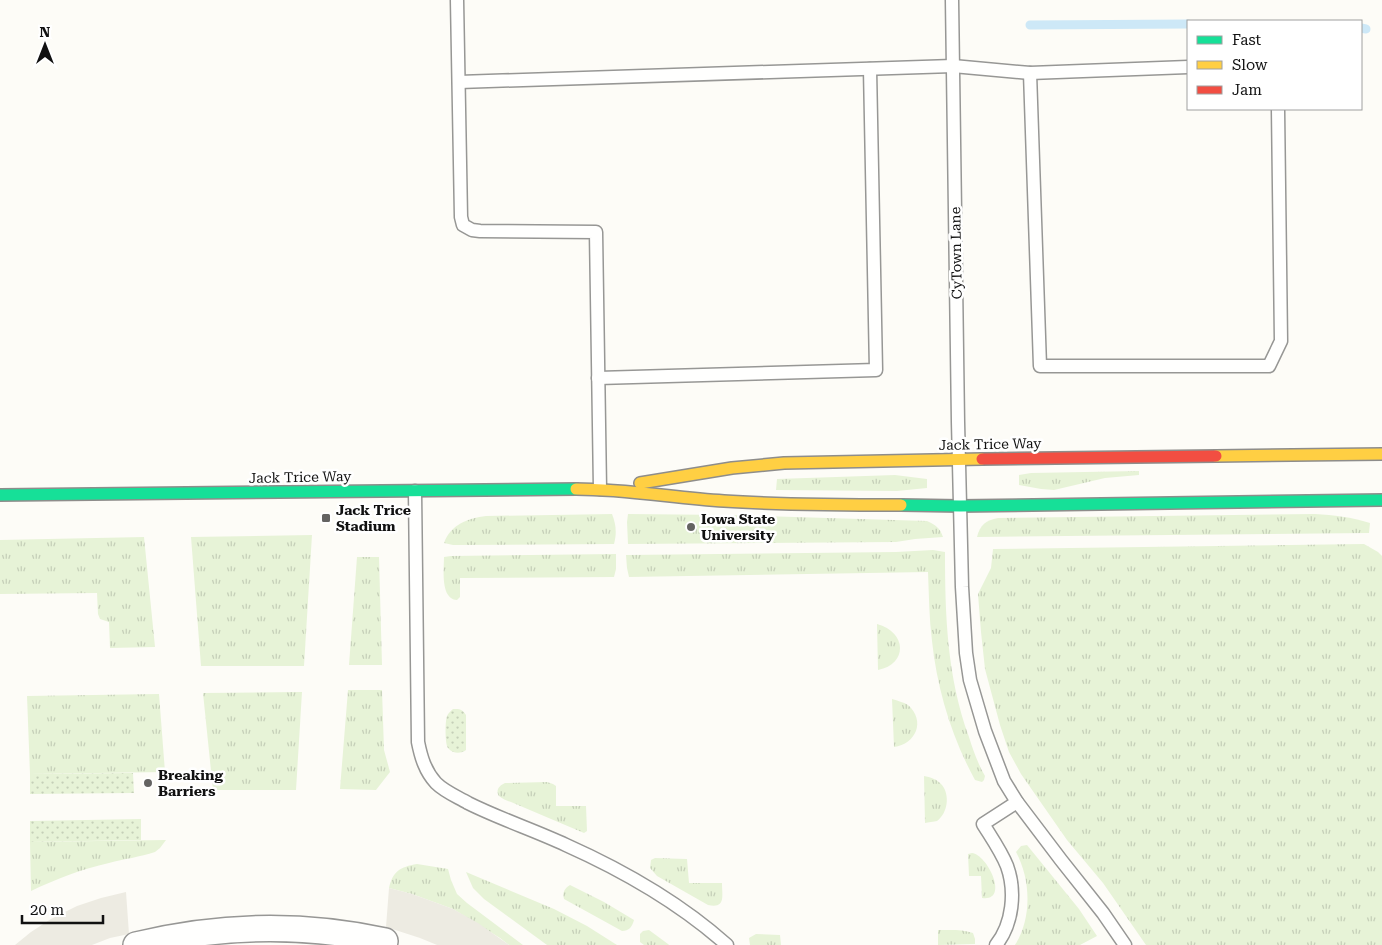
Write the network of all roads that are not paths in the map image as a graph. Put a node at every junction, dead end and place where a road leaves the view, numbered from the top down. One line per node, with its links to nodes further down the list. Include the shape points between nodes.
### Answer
1 (458, 0): 7 (lane)
2 (952, 0): 3 (lane, CyTown Lane)
3 (953, 66): 5 (lane); 6 (lane); 11 (lane, CyTown Lane)
4 (1187, 67): 6 (lane)
5 (870, 69): 7 (lane); 9 (lane, via 876,370)
6 (1030, 73): 8 (lane, via 1040,366 1269,366 1280,341)
7 (459, 82): 9 (lane, via 463,225 480,231 596,232)
8 (1278, 110)
9 (598, 378): 12 (lane)
10 (1382, 454): 11 (street, Jack Trice Way)
11 (959, 459): 12 (street, Jack Trice Way, via 784,463); 16 (lane, CyTown Lane)
12 (600, 489): 13 (street, Jack Trice Way); 16 (street, Jack Trice Way, via 784,504)
13 (415, 491): 14 (street, Jack Trice Way); 20 (lane, via 418,742 427,770 450,793 614,869 692,917)
14 (0, 495)
15 (1382, 500): 16 (street, Jack Trice Way)
16 (960, 506): 17 (lane, CyTown Lane, via 963,612 970,680 1004,781)
17 (1017, 802): 21 (lane, via 983,824 1006,865 1011,884 1011,914); 22 (lane, CyTown Lane)
18 (385, 941): 19 (street, via 333,932 276,928 204,932)
19 (136, 945)
20 (727, 945)
21 (996, 945)
22 (1125, 945)

